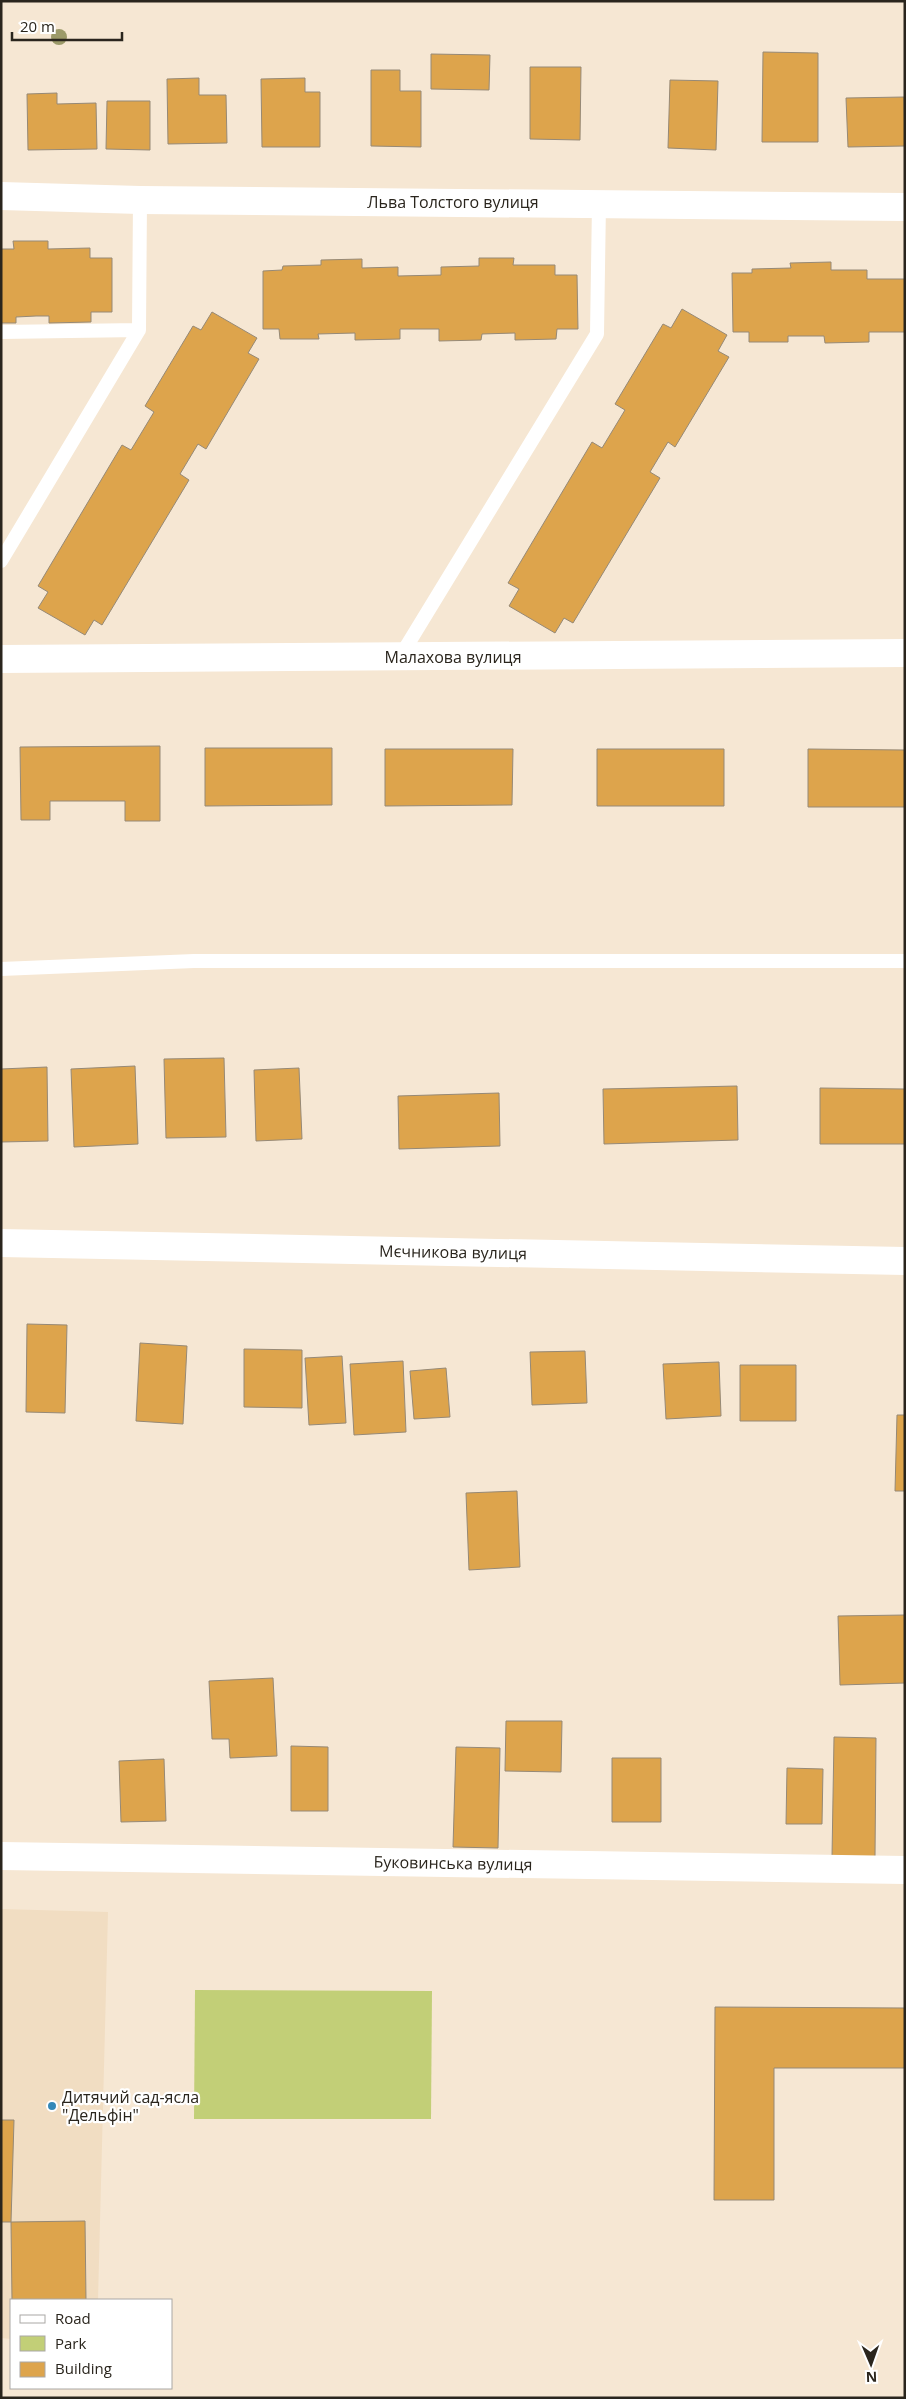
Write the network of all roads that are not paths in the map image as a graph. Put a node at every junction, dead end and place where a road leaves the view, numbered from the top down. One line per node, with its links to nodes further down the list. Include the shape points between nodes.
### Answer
1 (1, 196): 2 (street, Льва Толстого вулиця)
2 (140, 200): 3 (street, Льва Толстого вулиця); 5 (lane)
3 (599, 204): 4 (street, Льва Толстого вулиця); 9 (lane, via 597,334)
4 (905, 207)
5 (139, 330): 6 (lane); 7 (lane)
6 (1, 332)
7 (1, 561)
8 (905, 653): 9 (street, Малахова вулиця)
9 (400, 657): 10 (street, Малахова вулиця)
10 (1, 660)
11 (905, 960): 12 (lane, via 194,962)
12 (1, 969)
13 (1, 1244): 14 (street, Мєчникова вулиця)
14 (905, 1261)
15 (1, 1856): 16 (street, Буковинська вулиця)
16 (905, 1870)

